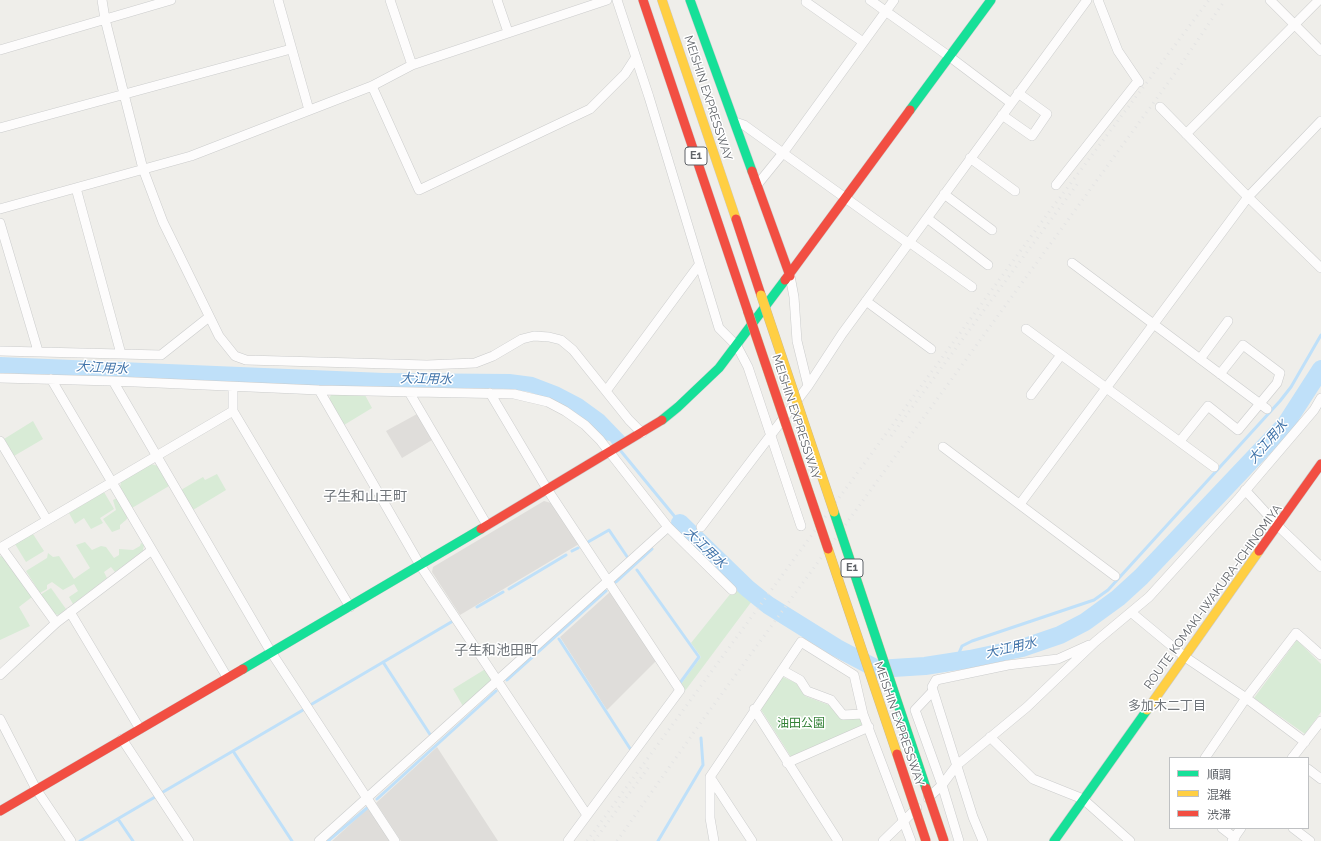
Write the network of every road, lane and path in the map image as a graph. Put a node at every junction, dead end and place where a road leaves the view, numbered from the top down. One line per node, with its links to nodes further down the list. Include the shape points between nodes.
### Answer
1 (102, 0): 20 (street)
2 (171, 0): 20 (street)
3 (278, 0): 24 (street)
4 (390, 0): 29 (street)
5 (497, 0): 22 (street)
6 (607, 0): 22 (street)
7 (617, 0): 27 (street)
8 (643, 0): 166 (main road, MEISHIN EXPRESSWAY / E1, bridge)
9 (662, 0): 167 (main road, MEISHIN EXPRESSWAY / E1, bridge)
10 (690, 0): 37 (main road)
11 (870, 0): 19 (street)
12 (894, 0): 19 (street)
13 (991, 0): 28 (main road)
14 (1087, 0): 31 (street)
15 (1098, 0): 45 (street, via 1118,51 1138,82)
16 (1270, 0): 21 (street)
17 (1319, 0): 21 (street)
18 (806, 2): 23 (street)
19 (885, 12): 23 (street); 28 (street)
20 (105, 18): 25 (street); 32 (street)
21 (1295, 25): 26 (street); 40 (street)
22 (508, 32): 29 (street)
23 (863, 42): 41 (street)
24 (291, 49): 32 (street); 35 (street)
25 (0, 50)
26 (1321, 51)
27 (636, 57): 30 (street, via 625,74 590,109 418,190); 57 (street)
28 (950, 57): 33 (street); 50 (main road)
29 (412, 65): 30 (street)
30 (372, 86): 35 (street)
31 (1018, 93): 33 (street); 36 (street, via 1047,114 1032,136)
32 (123, 95): 39 (street); 43 (street)
33 (1011, 103): 36 (street)
34 (1160, 107): 40 (street)
35 (310, 110): 43 (street, via 191,156)
36 (1002, 115): 42 (street)
37 (735, 122): 41 (street, via 744,125); 44 (main road)
38 (1321, 122): 49 (street)
39 (0, 128)
40 (1186, 134): 49 (street)
41 (783, 153): 44 (street); 50 (street)
42 (970, 158): 47 (street); 48 (street)
43 (143, 169): 46 (street); 63 (street, via 163,222)
44 (757, 185): 60 (main road)
45 (1056, 185)
46 (76, 188): 51 (street); 71 (street)
47 (1015, 191)
48 (944, 194): 52 (street); 54 (street)
49 (1248, 197): 59 (street); 65 (street)
50 (847, 198): 55 (street); 60 (main road)
51 (0, 209)
52 (927, 218): 55 (street); 58 (street)
53 (0, 223): 70 (street)
54 (992, 230)
55 (909, 242): 61 (street); 62 (street)
56 (1072, 263): 65 (street)
57 (699, 265): 67 (street, via 719,328); 82 (street)
58 (988, 265)
59 (1321, 268)
60 (790, 276): 67 (main road); 78 (street, via 797,341)
61 (972, 288)
62 (866, 301): 68 (street); 78 (street)
63 (209, 317): 71 (street, via 161,355); 82 (street, via 228,349 235,356 246,360 427,366 474,363 493,356 522,339 534,336 549,337 562,340 573,350)
64 (1228, 321): 73 (street)
65 (1154, 324): 73 (street); 80 (street)
66 (1026, 329): 72 (street)
67 (737, 346): 89 (main road, via 698,389); 90 (street, via 748,367)
68 (931, 349)
69 (0, 351): 70 (street)
70 (38, 351): 71 (street)
71 (121, 354)
72 (1061, 355): 80 (street); 85 (street)
73 (1200, 359): 74 (street)
74 (1220, 374): 87 (street); 87 (street, via 1243,345 1262,359 1280,373)
75 (0, 378): 76 (street)
76 (51, 379): 77 (street); 98 (street)
77 (112, 381): 79 (street); 95 (street)
78 (808, 386): 90 (street)
79 (233, 387): 81 (street); 88 (street)
80 (1106, 387): 92 (street); 101 (street)
81 (319, 390): 83 (street); 110 (street)
82 (606, 391): 89 (street)
83 (409, 392): 84 (street); 103 (street)
84 (490, 393): 94 (street, via 514,394 548,402 585,425); 99 (street)
85 (1031, 395)
86 (1321, 398): 100 (street, via 1314,410)
87 (1264, 407): 92 (street, via 1238,430 1208,406)
88 (234, 411): 95 (street); 115 (street)
89 (642, 433): 94 (main road)
90 (771, 434): 104 (street); 107 (street)
91 (0, 441): 102 (street)
92 (1180, 441): 97 (street)
93 (943, 447): 101 (street)
94 (611, 451): 99 (main road); 106 (street)
95 (156, 456): 98 (street); 120 (street)
96 (1321, 464): 105 (main road, ROUTE KOMAKI-IWAKURA-ICHINOMIYA)
97 (1214, 467)
98 (112, 482): 102 (street); 109 (street)
99 (547, 489): 103 (main road); 113 (street)
100 (1245, 490): 105 (street); 117 (street)
101 (1020, 504): 112 (street)
102 (47, 520): 108 (street)
103 (488, 525): 110 (main road)
104 (801, 526)
105 (1278, 526): 111 (street); 122 (main road, ROUTE KOMAKI-IWAKURA-ICHINOMIYA)
106 (668, 527): 113 (street); 114 (street)
107 (701, 527)
108 (1, 548): 118 (street)
109 (152, 550): 116 (street); 125 (street)
110 (420, 565): 115 (main road); 126 (street)
111 (1321, 567)
112 (1115, 576)
113 (608, 581): 126 (street); 150 (street, via 680,690)
114 (732, 590)
115 (350, 607): 120 (main road)
116 (70, 612): 118 (street); 134 (street)
117 (1132, 613): 119 (street); 122 (street)
118 (56, 623): 124 (street)
119 (1096, 642): 127 (street, via 1058,659 1008,665 936,680 932,687); 135 (street, via 1027,707)
120 (271, 652): 125 (main road); 147 (street)
121 (1321, 655): 128 (street, via 1296,633)
122 (1185, 657): 128 (street); 148 (main road, ROUTE KOMAKI-IWAKURA-ICHINOMIYA)
123 (782, 670): 129 (street); 130 (street, via 800,680 807,691 831,700 843,715); 130 (street, via 801,642 854,675)
124 (0, 675)
125 (227, 677): 134 (main road)
126 (498, 681): 147 (street); 150 (street)
127 (933, 691): 141 (street); 145 (street, via 914,710)
128 (1246, 698): 137 (street); 138 (street)
129 (754, 709): 140 (street); 143 (street)
130 (863, 714): 133 (street)
131 (0, 719): 146 (street)
132 (1321, 721): 137 (street)
133 (869, 727): 140 (street); 151 (street, via 886,777)
134 (140, 729): 136 (main road)
135 (990, 737): 141 (street); 148 (street, via 1033,779)
136 (122, 739): 146 (main road); 157 (street)
137 (1305, 742): 139 (street)
138 (1207, 757)
139 (1294, 757)
140 (787, 763): 163 (street)
141 (957, 765): 145 (street); 169 (street)
142 (1309, 770): 144 (street)
143 (710, 777): 161 (street, via 710,818); 162 (street)
144 (1321, 780)
145 (942, 785): 151 (street); 168 (street)
146 (36, 789): 149 (main road); 156 (street)
147 (368, 799): 158 (street); 159 (street)
148 (1084, 799): 170 (main road, ROUTE KOMAKI-IWAKURA-ICHINOMIYA); 171 (street)
149 (0, 811)
150 (587, 816): 160 (street)
151 (905, 820): 164 (street); 165 (street)
152 (1223, 829): 155 (street)
153 (1241, 829): 155 (street)
154 (1294, 829): 172 (street)
155 (1233, 839)
156 (71, 841)
157 (189, 841)
158 (319, 841)
159 (395, 841)
160 (568, 841)
161 (714, 841)
162 (752, 841)
163 (838, 841)
164 (882, 841)
165 (911, 841)
166 (926, 841)
167 (944, 841)
168 (959, 841)
169 (982, 841)
170 (1054, 841)
171 (1130, 841)
172 (1310, 841)

